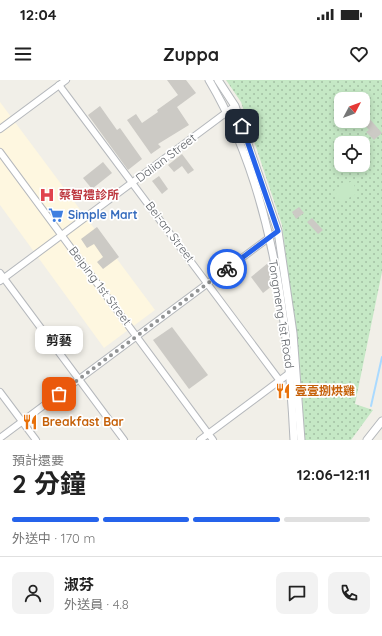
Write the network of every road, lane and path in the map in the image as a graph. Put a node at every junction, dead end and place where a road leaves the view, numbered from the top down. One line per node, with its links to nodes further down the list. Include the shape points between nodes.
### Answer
1 (66, 80): 4 (street)
2 (209, 80): 6 (street, Tongmeng 1st Road)
3 (218, 80): 5 (street, Tongmeng 1st Road)
4 (60, 85): 7 (street); 9 (street, Bei-an Street)
5 (235, 106): 6 (street, Dalian Street); 10 (street, Tongmeng 1st Road)
6 (227, 112): 9 (street, Dalian Street); 12 (street, Tongmeng 1st Road, via 249,163)
7 (0, 129)
8 (0, 152): 11 (street, Beiping 1st Street)
9 (132, 182): 11 (street, Dalian Street); 14 (street, Bei-an Street)
10 (278, 231): 12 (street); 16 (street, Tongmeng 1st Road, via 294,333)
11 (62, 235): 13 (street, Dalian Street); 15 (street, Beiping 1st Street)
12 (270, 237): 14 (street); 16 (street, Tongmeng 1st Road)
13 (1, 278): 17 (street)
14 (208, 283): 15 (street); 18 (street, Bei-an Street)
15 (137, 336): 17 (street); 22 (street, Beiping 1st Street)
16 (293, 370): 18 (street); 28 (street, Tongmeng 1st Road); 29 (street, Tongmeng 1st Road)
17 (79, 379): 20 (street); 25 (street)
18 (280, 381): 22 (street)
19 (0, 392): 20 (street)
20 (22, 421): 23 (street); 24 (street)
21 (382, 421): 30 (street)
22 (208, 434): 26 (street); 27 (street, Beiping 1st Street)
23 (0, 438)
24 (36, 440)
25 (124, 440)
26 (200, 440)
27 (213, 440)
28 (294, 440)
29 (301, 440)
30 (367, 440)

